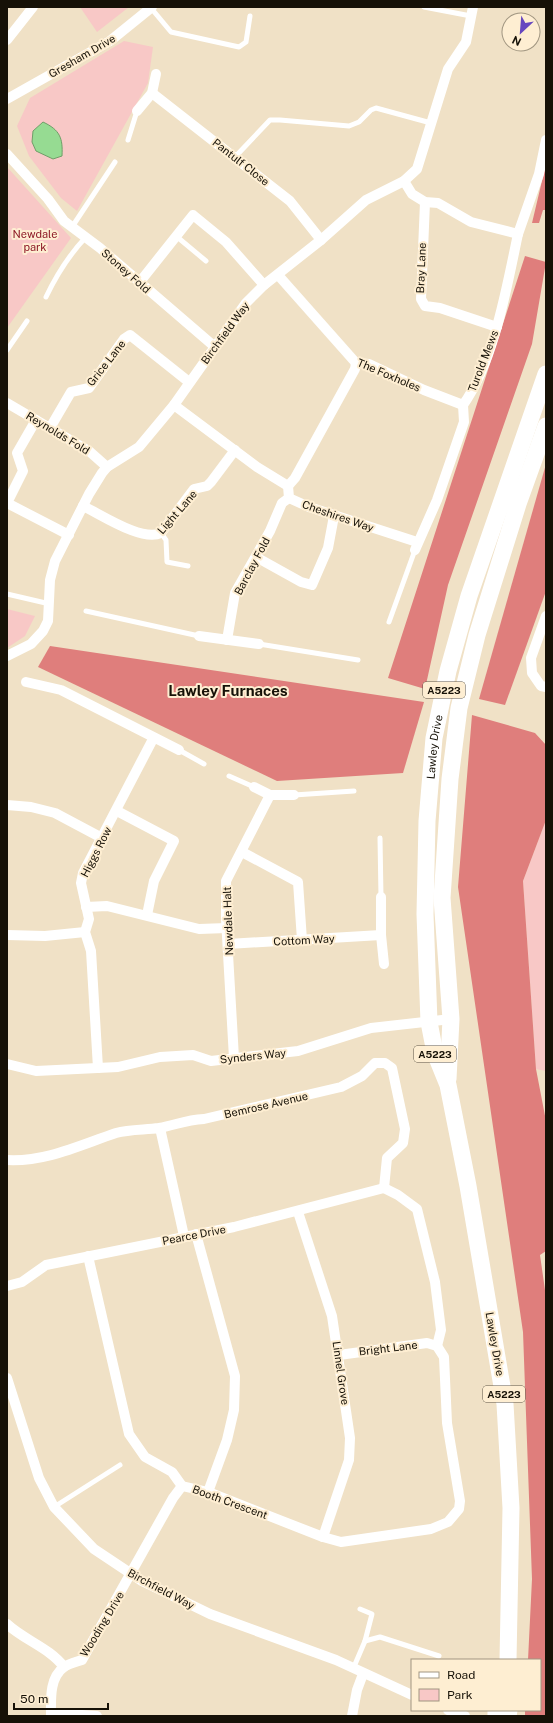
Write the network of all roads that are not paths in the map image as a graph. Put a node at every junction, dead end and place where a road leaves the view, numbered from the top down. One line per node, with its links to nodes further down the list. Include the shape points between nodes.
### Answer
1 (33, 7): 6 (street)
2 (152, 7): 5 (lane, via 171,32 240,47 246,42); 9 (street, Gresham Drive, via 110,41)
3 (424, 7): 4 (lane)
4 (472, 12): 11 (street, Birchfield Way, via 466,42 448,69)
5 (250, 16)
6 (8, 36)
7 (156, 74): 8 (street)
8 (152, 93): 10 (street); 15 (street, Pantulf Close)
9 (7, 99)
10 (137, 111): 12 (lane)
11 (431, 123): 15 (lane, via 376,108 370,110 359,122 349,126 270,120); 17 (street, Birchfield Way, via 417,169)
12 (128, 140)
13 (546, 140): 20 (street, Turold Mews, via 538,174)
14 (7, 154): 19 (street, Stoney Fold, via 48,199)
15 (235, 157): 23 (street, Pantulf Close, via 290,201)
16 (115, 162): 19 (lane, via 73,228)
17 (404, 181): 18 (street, via 412,194); 23 (street, Birchfield Way, via 366,200)
18 (425, 202): 20 (street, via 438,203 471,222); 30 (street, Bray Lane, via 420,299 424,306 440,308)
19 (64, 221): 22 (street, Stoney Fold)
20 (518, 234): 30 (street, Turold Mews)
21 (176, 236): 24 (lane); 26 (street); 27 (street, via 193,215 226,242)
22 (86, 237): 26 (street, Stoney Fold); 28 (lane, via 70,254)
23 (321, 240): 25 (street, Birchfield Way)
24 (206, 261)
25 (278, 275): 27 (street, Birchfield Way); 33 (street, The Foxholes)
26 (139, 283): 31 (street, Stoney Fold)
27 (264, 285): 31 (street, Birchfield Way, via 246,303)
28 (46, 297)
29 (27, 321): 32 (lane)
30 (497, 327): 38 (street, Turold Mews, via 472,392)
31 (215, 347): 35 (street, Birchfield Way)
32 (7, 350)
33 (356, 363): 38 (street, The Foxholes, via 368,364); 44 (street, via 295,478)
34 (546, 374): 89 (main road, Lawley Drive / A5223, via 469,596 448,671 434,738 427,821 425,914)
35 (189, 382): 37 (street, Birchfield Way); 41 (street, Grice Lane, via 130,335 124,339 89,388 71,392)
36 (7, 403): 39 (street, Reynolds Fold)
37 (174, 405): 42 (street); 43 (street, Birchfield Way, via 139,447)
38 (463, 405): 50 (street, Turold Mews, via 464,422 437,500)
39 (36, 420): 41 (street, Reynolds Fold); 49 (street, via 17,453 23,471 7,504)
40 (546, 426): 88 (main road, Lawley Drive / A5223, via 518,504 477,635 459,708 450,779 442,898)
41 (50, 428): 43 (street, Reynolds Fold, via 89,450)
42 (235, 450): 44 (street); 48 (street, Light Lane, via 207,486 194,489)
43 (107, 467): 46 (street, Birchfield Way)
44 (288, 486): 45 (street, Cheshires Way)
45 (289, 498): 47 (street, Cheshires Way, via 308,508); 51 (street, Barclay Fold, via 282,503)
46 (83, 506): 48 (street, Light Lane, via 137,532 154,536); 49 (street, Birchfield Way)
47 (334, 516): 50 (street, Cheshires Way); 51 (street, via 328,548 312,585 301,582)
48 (161, 533): 52 (lane, via 166,540 167,562)
49 (69, 535): 54 (street, Birchfield Way, via 55,562 50,580)
50 (416, 546): 57 (lane)
51 (256, 557): 59 (street, Barclay Fold, via 235,593)
52 (188, 566)
53 (7, 594): 54 (lane)
54 (50, 604): 61 (street, Birchfield Way, via 48,621 43,630 31,644)
55 (86, 611): 58 (lane)
56 (546, 616): 64 (street, via 532,658 532,673 541,686)
57 (389, 622)
58 (199, 636): 59 (street)
59 (227, 640): 60 (street)
60 (259, 644): 62 (lane)
61 (7, 656)
62 (358, 660)
63 (26, 682): 65 (street, via 61,690)
64 (546, 687)
65 (153, 739): 66 (street); 74 (street, Higgs Row)
66 (179, 750): 67 (lane)
67 (204, 764)
68 (229, 776): 69 (lane)
69 (254, 787): 72 (street)
70 (354, 791): 71 (lane)
71 (294, 795): 72 (street)
72 (270, 796): 77 (street, Newdale Halt)
73 (7, 805): 75 (street, via 56,813)
74 (117, 811): 75 (street, Higgs Row); 80 (street, via 174,841 154,882)
75 (102, 838): 79 (street, Higgs Row, via 83,873 81,883)
76 (380, 838): 78 (lane)
77 (242, 852): 81 (street, Newdale Halt, via 226,881); 85 (street, via 298,882)
78 (381, 897): 84 (street)
79 (86, 907): 80 (street, via 107,906); 82 (street, Higgs Row, via 89,919)
80 (147, 915): 81 (street, via 199,929)
81 (227, 928): 86 (street, Newdale Halt)
82 (85, 932): 83 (street, via 45,936); 92 (street, Higgs Row, via 91,951)
83 (7, 935)
84 (381, 936): 85 (street, Cottom Way); 87 (street)
85 (302, 940): 86 (street, Cottom Way)
86 (228, 944): 90 (street, Newdale Halt)
87 (384, 964)
88 (451, 1019): 89 (street, Synders Way); 93 (main road, Lawley Drive / A5223)
89 (429, 1022): 90 (street, Synders Way, via 371,1028 298,1051); 93 (main road, Lawley Drive / A5223, via 435,1053)
90 (234, 1058): 92 (street, Synders Way, via 211,1060 193,1055 160,1057 118,1067)
91 (7, 1064): 92 (street, Synders Way, via 36,1071)
92 (98, 1068)
93 (448, 1085): 116 (main road, Lawley Drive / A5223, via 505,1404 511,1508)
94 (160, 1128): 95 (street, Bemrose Avenue, via 118,1133 78,1148 24,1161); 96 (street, Bemrose Avenue, via 186,1120 204,1119 341,1087 362,1076 375,1063 385,1063 392,1068 405,1129 403,1143 387,1158); 99 (street)
95 (7, 1160)
96 (384, 1188): 97 (street, Pearce Drive); 102 (street, via 398,1194 417,1209 435,1282 441,1330)
97 (298, 1212): 98 (street, Pearce Drive); 103 (street, Linnel Grove, via 332,1316)
98 (196, 1234): 99 (street, Pearce Drive); 108 (street, via 235,1376 234,1410 227,1440)
99 (184, 1236): 100 (street, Pearce Drive)
100 (88, 1256): 101 (street, Pearce Drive, via 46,1265 22,1282); 107 (street, Booth Crescent, via 129,1434 145,1457 172,1472)
101 (7, 1286)
102 (437, 1346): 103 (street, Bright Lane, via 426,1344); 110 (street, Booth Crescent, via 444,1358 447,1423 460,1501 459,1509 448,1522 437,1526 341,1542)
103 (339, 1355): 110 (street, Linnel Grove, via 350,1438 349,1460)
104 (7, 1378): 105 (street, Birchfield Way)
105 (10, 1400): 109 (street, Birchfield Way, via 39,1478)
106 (120, 1465): 109 (lane)
107 (182, 1486): 108 (street, Booth Crescent); 111 (street, Wooding Drive)
108 (208, 1492): 110 (street, Booth Crescent)
109 (54, 1506): 111 (street, Birchfield Way, via 94,1549)
110 (323, 1536)
111 (131, 1574): 117 (street, Wooding Drive, via 82,1660); 118 (street, Birchfield Way, via 210,1614 336,1660)
112 (360, 1609): 114 (lane, via 372,1614)
113 (7, 1624): 117 (street, via 18,1634 57,1657)
114 (365, 1641): 115 (lane, via 380,1637); 118 (lane)
115 (439, 1656)
116 (507, 1658)
117 (64, 1668): 122 (street, via 53,1684)
118 (353, 1669): 119 (street, Birchfield Way)
119 (363, 1674): 120 (street, Birchfield Way); 124 (street)
120 (411, 1695)
121 (451, 1711): 125 (street)
122 (51, 1714): 123 (street)
123 (97, 1716)
124 (352, 1716)
125 (465, 1716)

